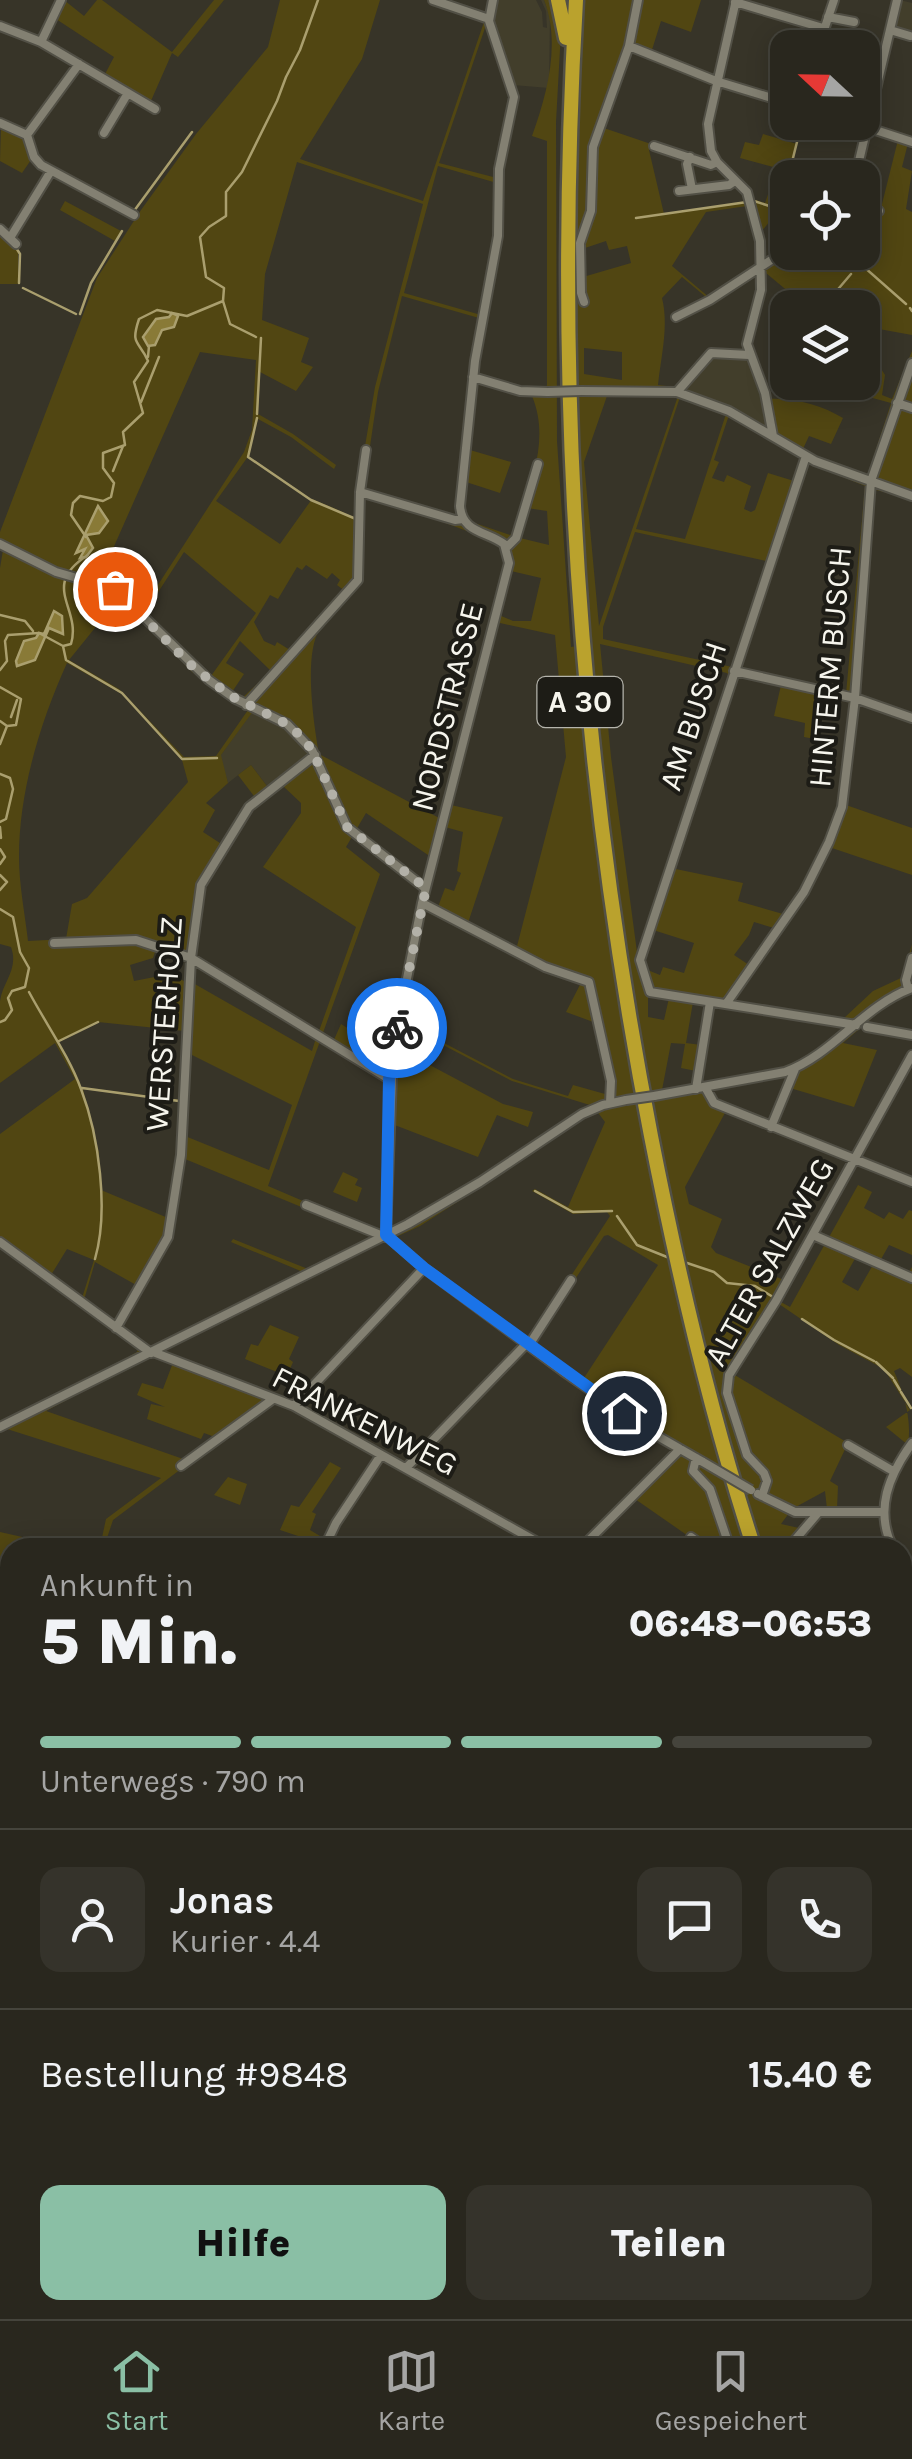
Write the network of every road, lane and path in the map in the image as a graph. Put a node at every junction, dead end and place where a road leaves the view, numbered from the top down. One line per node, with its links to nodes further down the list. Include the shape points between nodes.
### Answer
1 (62, 0): 19 (street)
2 (432, 0): 12 (street)
3 (493, 0): 12 (street)
4 (558, 0): 18 (highway)
5 (572, 0): 18 (highway, A 30)
6 (586, 0): 18 (highway)
7 (638, 0): 20 (street)
8 (834, 0): 11 (street)
9 (896, 0): 16 (street)
10 (736, 1): 15 (street); 23 (street)
11 (828, 17): 13 (street); 15 (street)
12 (488, 19): 49 (street, via 514,97)
13 (854, 22)
14 (0, 26): 19 (street)
15 (823, 28)
16 (890, 30): 17 (street); 22 (street)
17 (910, 36)
18 (570, 40): 91 (highway, A 30, via 560,339 576,670 605,914 641,1128)
19 (41, 42): 21 (street)
20 (628, 46): 23 (street); 45 (street, via 592,147 591,211 580,243)
21 (80, 64): 26 (street); 32 (street)
22 (880, 75)
23 (716, 81): 27 (street); 36 (street, via 708,124)
24 (880, 84): 25 (street)
25 (890, 87)
26 (128, 94): 28 (street); 31 (street)
27 (770, 98)
28 (155, 109)
29 (0, 124): 32 (street)
30 (880, 132): 33 (street)
31 (104, 133)
32 (27, 135): 37 (street, via 37,162)
33 (912, 142)
34 (654, 146): 35 (street)
35 (690, 158): 36 (street); 39 (street)
36 (717, 162): 38 (street)
37 (52, 171): 41 (street); 42 (street, via 13,240)
38 (735, 180): 39 (street); 44 (street, via 750,201)
39 (692, 189): 40 (street)
40 (680, 192)
41 (134, 215)
42 (0, 229)
43 (770, 263): 44 (street)
44 (762, 269): 46 (street); 47 (street)
45 (584, 302)
46 (676, 317)
47 (749, 355): 50 (street, via 712,353); 53 (street)
48 (912, 363): 51 (street, HINTERM BUSCH)
49 (473, 377): 50 (street, bridge, via 520,391); 60 (street)
50 (677, 392): 53 (street)
51 (897, 404): 52 (street); 57 (street, HINTERM BUSCH)
52 (912, 408)
53 (773, 436): 55 (street)
54 (366, 450): 58 (street)
55 (806, 456): 57 (street); 63 (street, AM BUSCH)
56 (538, 464): 62 (street, NORDSTRASSE, via 516,538)
57 (871, 481): 59 (street); 64 (street, HINTERM BUSCH)
58 (360, 492): 60 (street); 65 (street, via 358,580)
59 (912, 496)
60 (463, 519): 62 (street)
61 (0, 544): 65 (street, via 115,589 194,668)
62 (506, 548): 68 (street, NORDSTRASSE, via 509,568)
63 (734, 671): 64 (street); 74 (street, AM BUSCH, via 640,960 650,992)
64 (854, 698): 66 (street); 75 (street, HINTERM BUSCH, via 845,795 829,842 804,892)
65 (246, 704): 67 (street, via 287,724)
66 (912, 718)
67 (315, 755): 68 (street, via 347,827); 71 (street, WERSTERHOLZ, via 249,807 203,881)
68 (426, 888): 69 (street, NORDSTRASSE)
69 (422, 903): 81 (street, NORDSTRASSE); 83 (street, via 592,987 612,1082)
70 (54, 943): 71 (street, via 136,940)
71 (191, 958): 81 (street); 95 (street, WERSTERHOLZ, via 180,1155 168,1237)
72 (912, 958): 73 (street)
73 (910, 989): 76 (street)
74 (710, 1002): 75 (street); 82 (street)
75 (726, 1004): 76 (street)
76 (856, 1025): 80 (street)
77 (867, 1027): 78 (street)
78 (912, 1034)
79 (912, 1054): 85 (street, ALTER SALZWEG)
80 (795, 1068): 82 (street); 84 (street)
81 (389, 1079): 89 (street, NORDSTRASSE)
82 (700, 1088): 83 (street, bridge); 84 (street, via 714,1103)
83 (610, 1104): 89 (street, via 582,1114)
84 (771, 1127): 85 (street)
85 (854, 1159): 86 (street); 88 (street, ALTER SALZWEG)
86 (912, 1182)
87 (306, 1205): 89 (street)
88 (814, 1234): 93 (street); 109 (street, ALTER SALZWEG, via 726,1382 747,1455 767,1482)
89 (384, 1236): 92 (street); 97 (street)
90 (0, 1242): 95 (street, FRANKENWEG)
91 (673, 1259): 118 (highway, A 30, via 705,1409); 119 (highway, A 30)
92 (424, 1268): 96 (street); 99 (street)
93 (912, 1278)
94 (571, 1280): 96 (street)
95 (116, 1328): 97 (street, FRANKENWEG)
96 (528, 1344): 103 (street); 107 (street)
97 (152, 1353): 98 (street, FRANKENWEG); 100 (street)
98 (273, 1398): 99 (street, FRANKENWEG); 106 (street)
99 (294, 1406): 104 (street, FRANKENWEG)
100 (0, 1428)
101 (912, 1443): 108 (street)
102 (848, 1445): 108 (street)
103 (680, 1448): 105 (street); 115 (street)
104 (381, 1455): 107 (street, FRANKENWEG); 113 (street)
105 (699, 1460): 109 (street, bridge); 117 (street, via 693,1470 710,1490)
106 (181, 1466)
107 (406, 1468): 114 (street, FRANKENWEG)
108 (892, 1471): 110 (street)
109 (762, 1496): 111 (street, via 789,1511)
110 (884, 1512): 111 (street); 121 (street)
111 (818, 1513): 120 (street)
112 (690, 1536): 116 (street)
113 (329, 1538)
114 (530, 1538)
115 (591, 1538)
116 (693, 1538)
117 (727, 1538)
118 (743, 1538)
119 (751, 1538)
120 (797, 1538)
121 (890, 1538)

